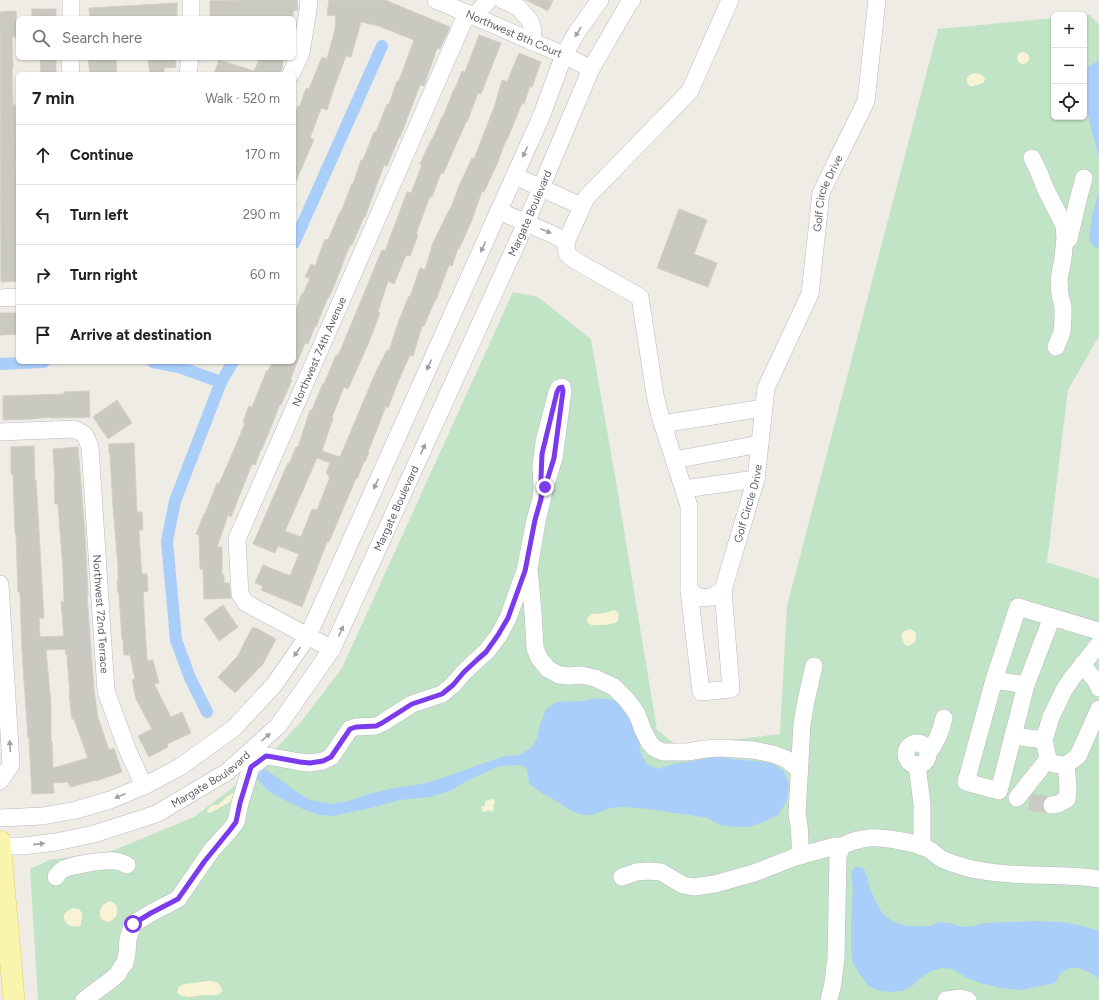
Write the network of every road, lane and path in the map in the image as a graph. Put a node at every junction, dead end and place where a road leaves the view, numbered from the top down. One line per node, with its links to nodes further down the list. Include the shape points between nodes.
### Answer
1 (71, 0): 12 (street)
2 (191, 0): 13 (street)
3 (308, 0): 21 (street, via 301,53)
4 (436, 0): 11 (street, Northwest 8th Court)
5 (489, 0): 11 (street, Northwest 74th Avenue)
6 (503, 0): 14 (street, via 520,8 530,21 533,30)
7 (600, 0): 15 (street, one-way to 15)
8 (632, 0): 18 (street, Margate Boulevard)
9 (730, 0): 26 (street, via 690,91)
10 (878, 0): 34 (street, Golf Circle Drive, via 866,101 821,193 810,294 766,388)
11 (471, 15): 14 (street, Northwest 8th Court); 46 (street, Northwest 74th Avenue, via 237,539 240,594 246,603)
12 (70, 16)
13 (191, 16)
14 (532, 42): 15 (street, Northwest 8th Court)
15 (564, 55): 18 (street, Northwest 8th Court); 23 (street, one-way to 23, via 544,110)
16 (70, 60): 19 (street)
17 (190, 60): 20 (street)
18 (591, 69): 25 (street, Margate Boulevard)
19 (71, 72)
20 (188, 72)
21 (292, 72)
22 (1032, 158): 30 (street, via 1064,225)
23 (514, 176): 25 (street); 27 (street)
24 (1084, 178): 30 (street)
25 (541, 188): 26 (street); 28 (street, Margate Boulevard)
26 (581, 206): 29 (street)
27 (499, 211): 28 (street); 46 (street, one-way to 46)
28 (526, 223): 29 (street, one-way to 29); 48 (street, Margate Boulevard, one-way to 28)
29 (566, 242): 35 (street, via 567,254 576,261 640,297)
30 (1063, 258): 33 (street, via 1059,280 1063,307 1062,332)
31 (16, 297): 32 (street)
32 (0, 298)
33 (1056, 347)
34 (764, 408): 35 (street); 37 (street, Golf Circle Drive)
35 (662, 424): 38 (street)
36 (0, 432): 62 (street, Northwest 72nd Terrace, via 75,429 85,435 90,447 106,691 126,749)
37 (760, 444): 38 (street); 39 (street, Golf Circle Drive)
38 (674, 460): 40 (street)
39 (756, 479): 40 (street); 43 (street, Golf Circle Drive)
40 (684, 489): 42 (street, via 689,506)
41 (0, 584): 61 (street, one-way to 41, via 12,765)
42 (689, 590): 43 (street, via 699,598 712,597); 43 (street, via 701,692 731,689)
43 (723, 590)
44 (1052, 617): 45 (street); 51 (street, via 1018,607); 52 (street)
45 (1099, 631)
46 (308, 636): 48 (street, Northwest 74th Avenue); 62 (street, one-way to 62, via 274,685 234,728 180,767)
47 (1099, 644): 49 (street)
48 (332, 649): 67 (street, Margate Boulevard, one-way to 48, via 56,842 94,834 156,814 227,772 278,726)
49 (1082, 665): 53 (street); 57 (street, via 1056,706)
50 (814, 666): 60 (street, via 802,724)
51 (994, 680): 52 (street); 63 (street, via 966,782)
52 (1026, 685): 56 (street)
53 (1099, 688)
54 (1099, 709): 59 (street, via 1078,756)
55 (944, 718): 68 (street, via 934,746 922,759)
56 (1013, 736): 57 (street); 63 (street)
57 (1044, 740): 58 (street)
58 (1048, 759): 59 (street, via 1054,764); 63 (street, via 1023,800)
59 (1066, 765): 64 (street, via 1067,799)
60 (800, 770): 70 (street, via 797,814 792,823 799,834); 76 (street, via 773,754 753,750 720,748 663,752 649,742 637,714 614,687 588,676 559,675 548,669 539,658 535,648 529,569 542,500 554,458 562,387 557,392 544,442 541,499 525,571 508,618 486,652 442,694 412,704 376,726 350,729 331,757 323,761 310,763 266,756 251,767 236,822 178,899 133,924 122,968)
61 (0, 781)
62 (144, 786): 65 (street, one-way to 65, via 76,810 43,816)
63 (999, 791)
64 (1052, 805)
65 (0, 818)
66 (0, 841): 67 (main road)
67 (0, 846): 75 (main road)
68 (922, 847): 69 (street, via 909,842 868,838); 74 (street, via 928,848 941,859 977,870)
69 (839, 848): 70 (street); 77 (street, via 836,958)
70 (801, 856): 73 (street, via 715,884 694,887 683,885 661,872 636,872)
71 (127, 865): 72 (street, via 115,861 97,862 68,867 59,871)
72 (56, 877)
73 (622, 877)
74 (1099, 879)
75 (14, 1000)
76 (84, 1000)
77 (829, 1000)
78 (946, 1000): 79 (street)
79 (968, 1000)

